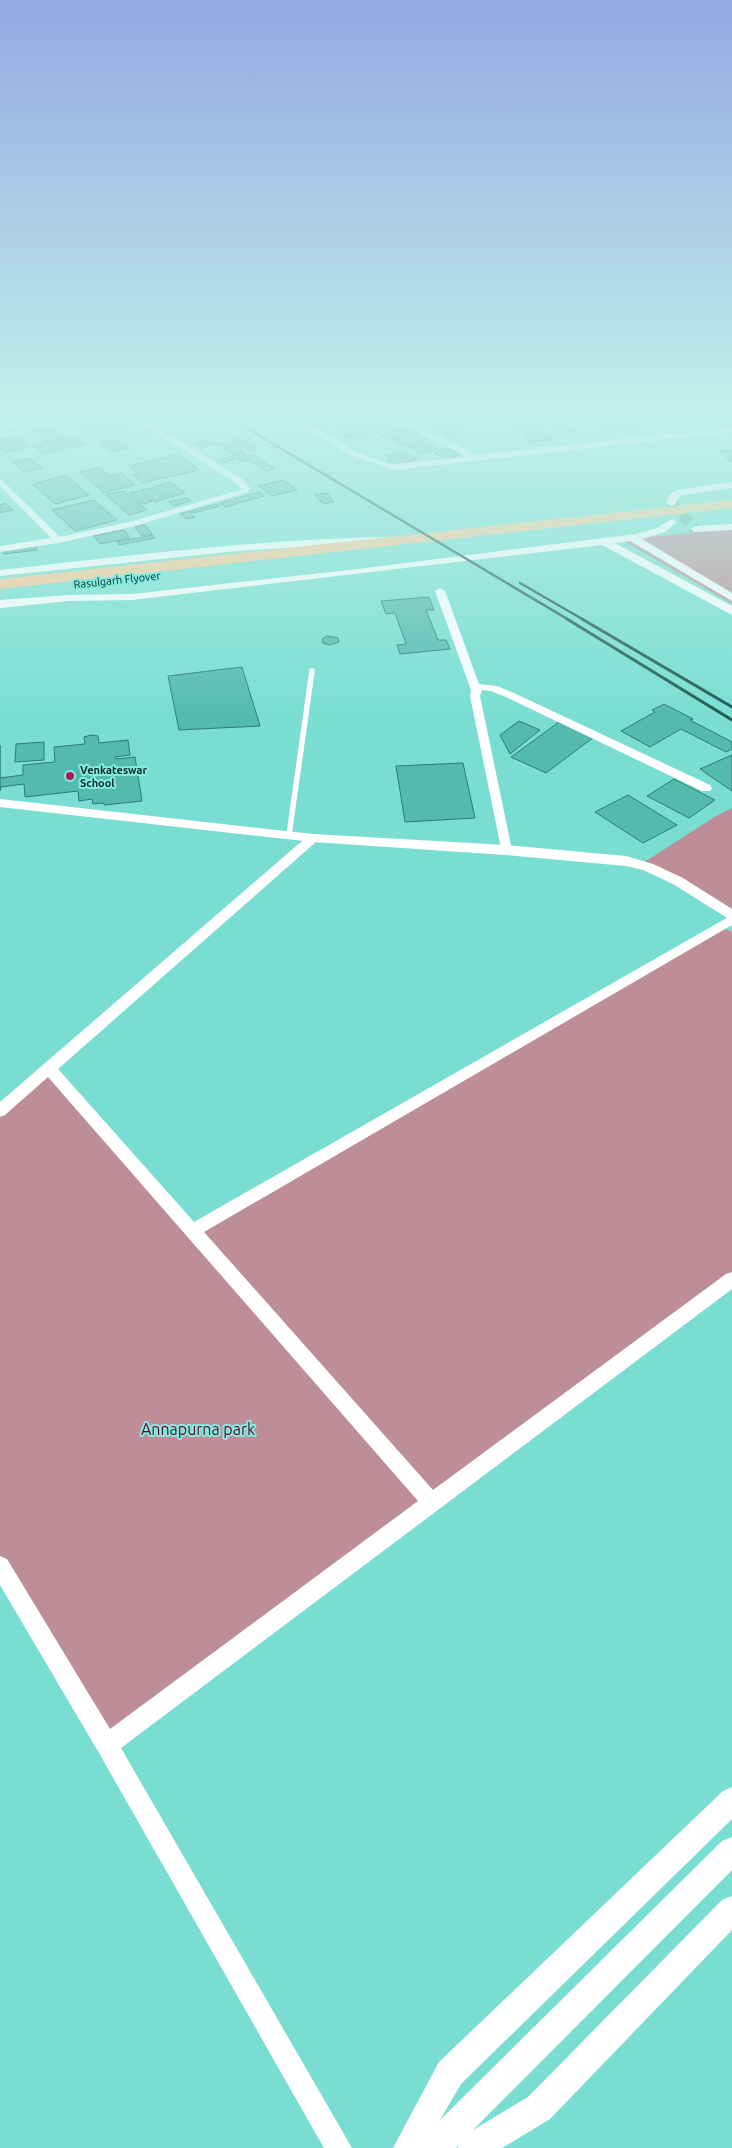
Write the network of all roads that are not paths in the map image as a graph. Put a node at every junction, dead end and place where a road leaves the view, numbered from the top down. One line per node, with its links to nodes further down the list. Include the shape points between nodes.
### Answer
1 (36, 517): 9 (street)
2 (155, 517): 9 (street)
3 (608, 517): 12 (highway, via 480,531)
4 (720, 517): 5 (highway)
5 (672, 522): 8 (street, via 661,530); 12 (highway, via 511,541)
6 (732, 526): 7 (street)
7 (695, 528)
8 (631, 538): 10 (street); 17 (street)
9 (58, 540): 11 (street)
10 (605, 542): 12 (street, via 525,551); 19 (street)
11 (0, 549)
12 (408, 549): 13 (street, via 330,541); 14 (highway, Rasulgarh Flyover, via 328,547); 16 (highway, Rasulgarh Flyover); 18 (street, via 132,597)
13 (0, 573)
14 (0, 584)
15 (440, 591): 21 (street)
16 (0, 592)
17 (732, 598)
18 (0, 604)
19 (732, 611)
20 (312, 671): 24 (lane)
21 (476, 690): 22 (street, via 480,687 493,688); 26 (street)
22 (706, 788)
23 (0, 803): 24 (street)
24 (289, 835): 25 (street)
25 (313, 838): 26 (street); 28 (street)
26 (506, 850): 27 (street, via 648,867 678,881)
27 (732, 917): 30 (street)
28 (49, 1068): 29 (street); 30 (street)
29 (0, 1111)
30 (194, 1230): 32 (street)
31 (732, 1279): 32 (street)
32 (432, 1502): 34 (street)
33 (0, 1566): 34 (street)
34 (107, 1745): 38 (street)
35 (732, 1800): 39 (street, via 450,2073)
36 (732, 1851): 40 (street)
37 (732, 1910): 41 (street, via 539,2108)
38 (339, 2148)
39 (408, 2148)
40 (434, 2148)
41 (473, 2148)

